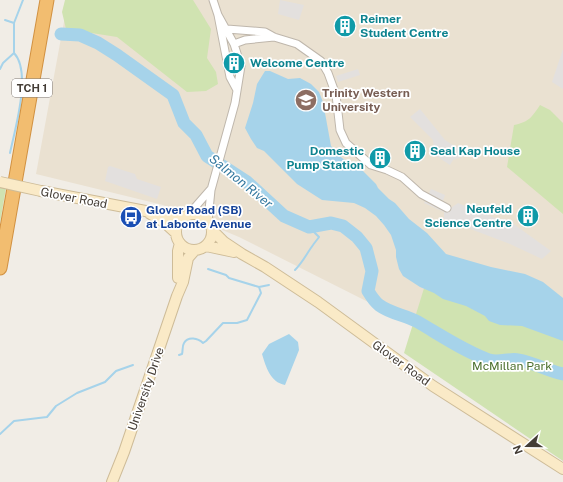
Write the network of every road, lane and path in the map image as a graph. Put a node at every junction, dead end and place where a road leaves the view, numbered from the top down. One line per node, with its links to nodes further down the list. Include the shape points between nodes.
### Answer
1 (47, 0): 20 (highway, TCH 1)
2 (213, 0): 3 (street)
3 (218, 15): 4 (street); 7 (street, via 230,77)
4 (227, 29): 5 (street, via 265,32); 6 (street)
5 (274, 36): 6 (street); 10 (street, via 297,44 321,62 336,95 340,130 346,143 371,165 402,177 421,194)
6 (234, 44): 7 (street, via 240,66)
7 (237, 90): 9 (street)
8 (0, 182): 11 (main road, Glover Road, bridge)
9 (211, 189): 12 (street); 13 (street)
10 (447, 208)
11 (148, 212): 12 (main road, Glover Road); 15 (main road, Glover Road)
12 (186, 216): 13 (main road, via 200,214); 15 (main road, via 178,222)
13 (208, 220): 14 (main road)
14 (212, 231): 17 (main road, via 211,239); 19 (main road, Glover Road)
15 (176, 233): 16 (main road)
16 (180, 243): 18 (main road); 21 (main road, University Drive)
17 (206, 246): 18 (main road); 19 (main road, Glover Road)
18 (195, 250): 21 (main road, University Drive, via 187,261)
19 (242, 254): 22 (main road, Glover Road, via 318,302 433,386)
20 (0, 268)
21 (178, 296): 23 (main road, University Drive)
22 (563, 469)
23 (112, 482)

